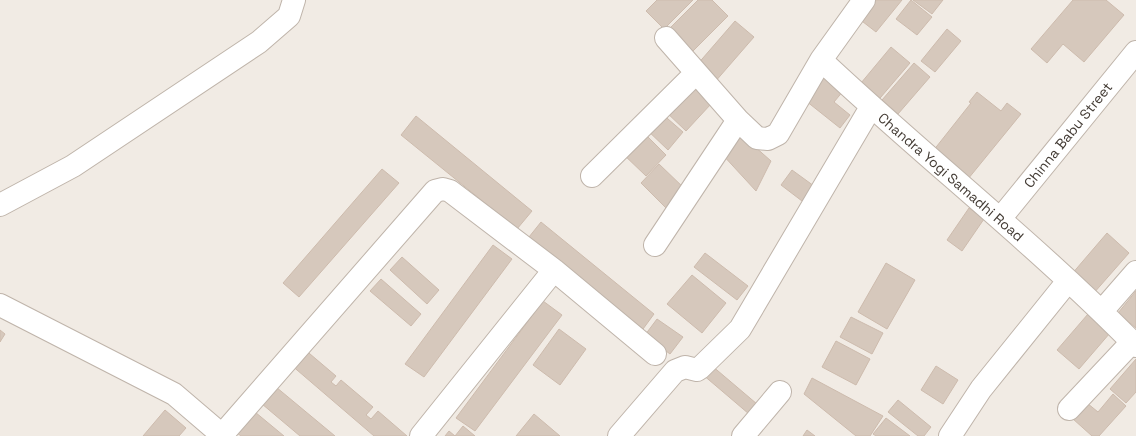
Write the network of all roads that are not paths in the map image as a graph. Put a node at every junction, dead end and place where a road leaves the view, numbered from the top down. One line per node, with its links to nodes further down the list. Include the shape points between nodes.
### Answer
1 (294, 0): 10 (street, via 289,16 259,42 73,166)
2 (864, 0): 5 (street)
3 (666, 38): 6 (street)
4 (1136, 52): 11 (street, Chinna Babu Street)
5 (821, 60): 7 (street, Chandra Yogi Samadhi Road); 8 (street, via 778,134 768,139 757,138)
6 (696, 72): 8 (street); 9 (street)
7 (871, 107): 11 (street, Chandra Yogi Samadhi Road); 24 (street, via 740,329 697,370 685,367 675,371)
8 (738, 120): 12 (street)
9 (592, 176)
10 (0, 206)
11 (1000, 219): 15 (street, Chandra Yogi Samadhi Road)
12 (655, 245)
13 (554, 270): 19 (street); 22 (street, via 450,191 435,191); 23 (street)
14 (1136, 272): 17 (street)
15 (1068, 280): 17 (street, Chandra Yogi Samadhi Road); 26 (street, via 980,389)
16 (0, 305): 22 (street, via 174,394)
17 (1102, 311): 18 (street, Chandra Yogi Samadhi Road)
18 (1134, 344): 21 (street)
19 (655, 354)
20 (780, 392): 25 (street)
21 (1070, 409)
22 (223, 436)
23 (421, 436)
24 (619, 436)
25 (742, 436)
26 (950, 436)

